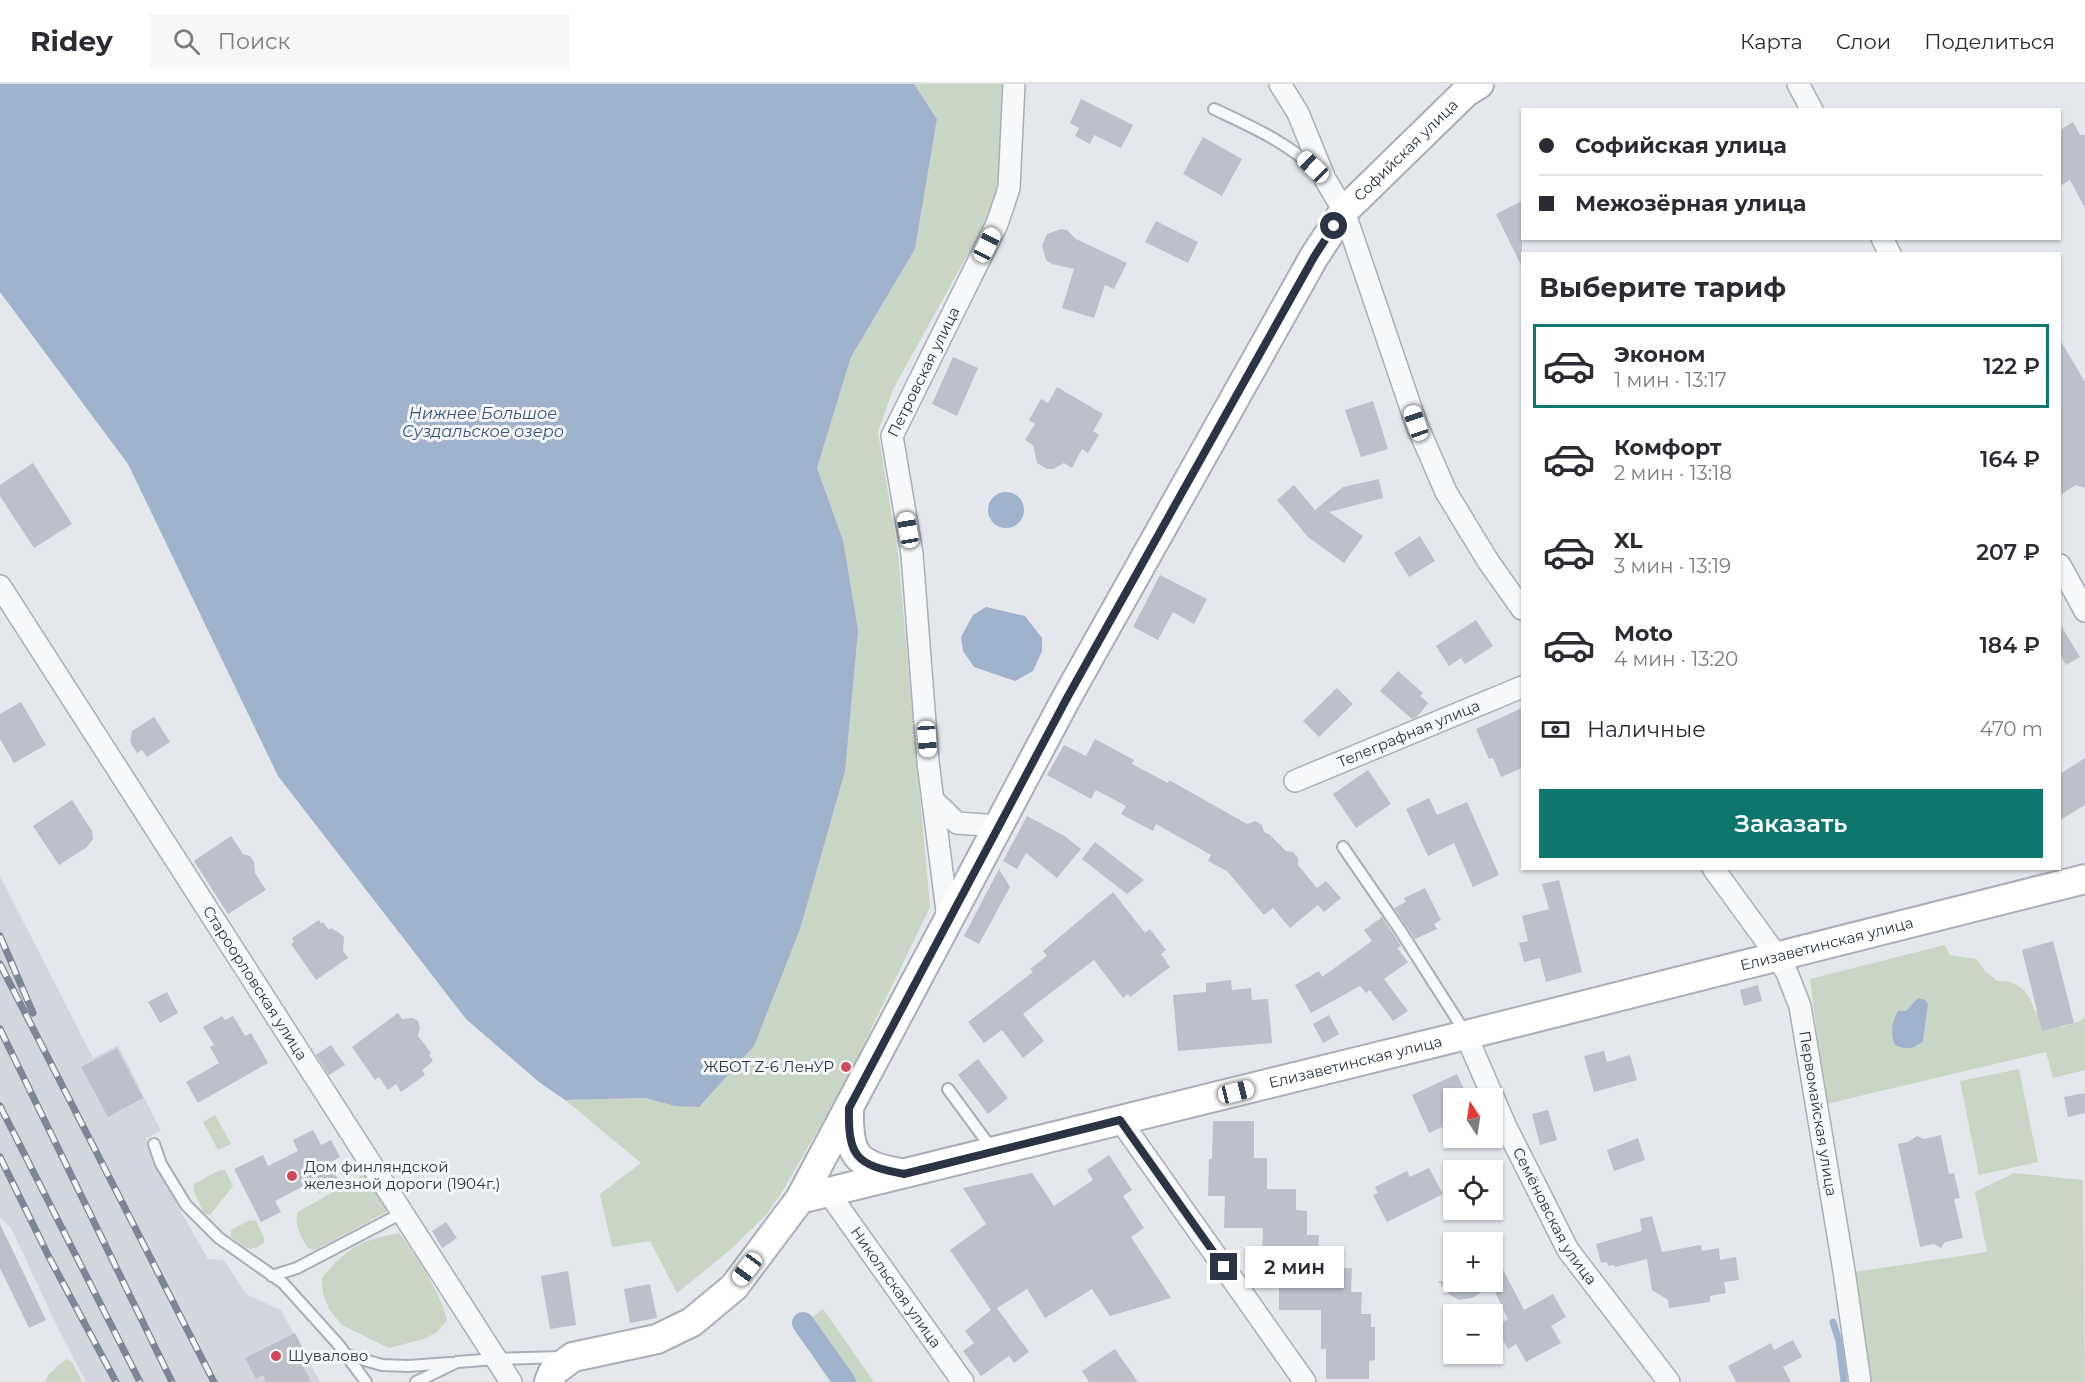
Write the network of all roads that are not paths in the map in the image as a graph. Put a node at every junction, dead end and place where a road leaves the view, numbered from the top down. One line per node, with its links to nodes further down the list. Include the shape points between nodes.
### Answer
1 (1014, 84): 15 (street, Петровская улица, via 1009,188 998,224 892,436 912,554)
2 (1280, 84): 7 (street, via 1298,113)
3 (1479, 84): 8 (street, Софийская улица, via 1466,92)
4 (1798, 84): 5 (street)
5 (1811, 108)
6 (1214, 109): 7 (lane, via 1260,130 1301,156)
7 (1325, 179): 8 (street)
8 (1344, 211): 11 (street, via 1416,423 1446,492); 16 (street, Софийская улица, via 1314,257)
9 (2061, 567): 12 (street)
10 (0, 586): 31 (street, Староорловская улица)
11 (1521, 608)
12 (2085, 611)
13 (1521, 687): 14 (street, Телеграфная улица)
14 (1295, 781)
15 (933, 800): 16 (street, via 957,822); 20 (street, Петровская улица)
16 (998, 826): 20 (street, Софийская улица)
17 (1343, 847): 22 (lane)
18 (1714, 870): 21 (street, Первомайская улица)
19 (2085, 879): 21 (street, Елизаветинская улица)
20 (948, 919): 24 (street, Софийская улица)
21 (1777, 956): 22 (street, Елизаветинская улица); 46 (street, Первомайская улица, via 1800,1006)
22 (1466, 1035): 25 (street, Елизаветинская улица); 45 (street, Семёновская улица, via 1506,1127 1568,1250)
23 (948, 1089): 27 (lane)
24 (849, 1108): 28 (street, via 852,1148 863,1162); 30 (street, Софийская улица)
25 (1120, 1120): 27 (street, Елизаветинская улица); 44 (street)
26 (154, 1144): 33 (lane, via 161,1164 186,1205 219,1238)
27 (994, 1151): 28 (street, Елизаветинская улица)
28 (904, 1174): 29 (street, Елизаветинская улица)
29 (828, 1192): 30 (street, Елизаветинская улица); 43 (street, Никольская улица)
30 (800, 1199): 36 (street, via 734,1287 692,1322 657,1339)
31 (402, 1213): 32 (lane); 37 (street, Староорловская улица)
32 (297, 1268): 33 (lane); 34 (lane)
33 (272, 1275): 34 (lane)
34 (288, 1290): 35 (lane)
35 (347, 1355): 38 (lane, via 382,1365); 39 (lane)
36 (573, 1357): 37 (lane); 42 (street, via 553,1372)
37 (496, 1359): 38 (lane); 41 (street, Староорловская улица)
38 (457, 1362): 40 (lane)
39 (366, 1382)
40 (416, 1382)
41 (511, 1382)
42 (549, 1382)
43 (963, 1382)
44 (1305, 1382)
45 (1669, 1382)
46 (1860, 1382)

